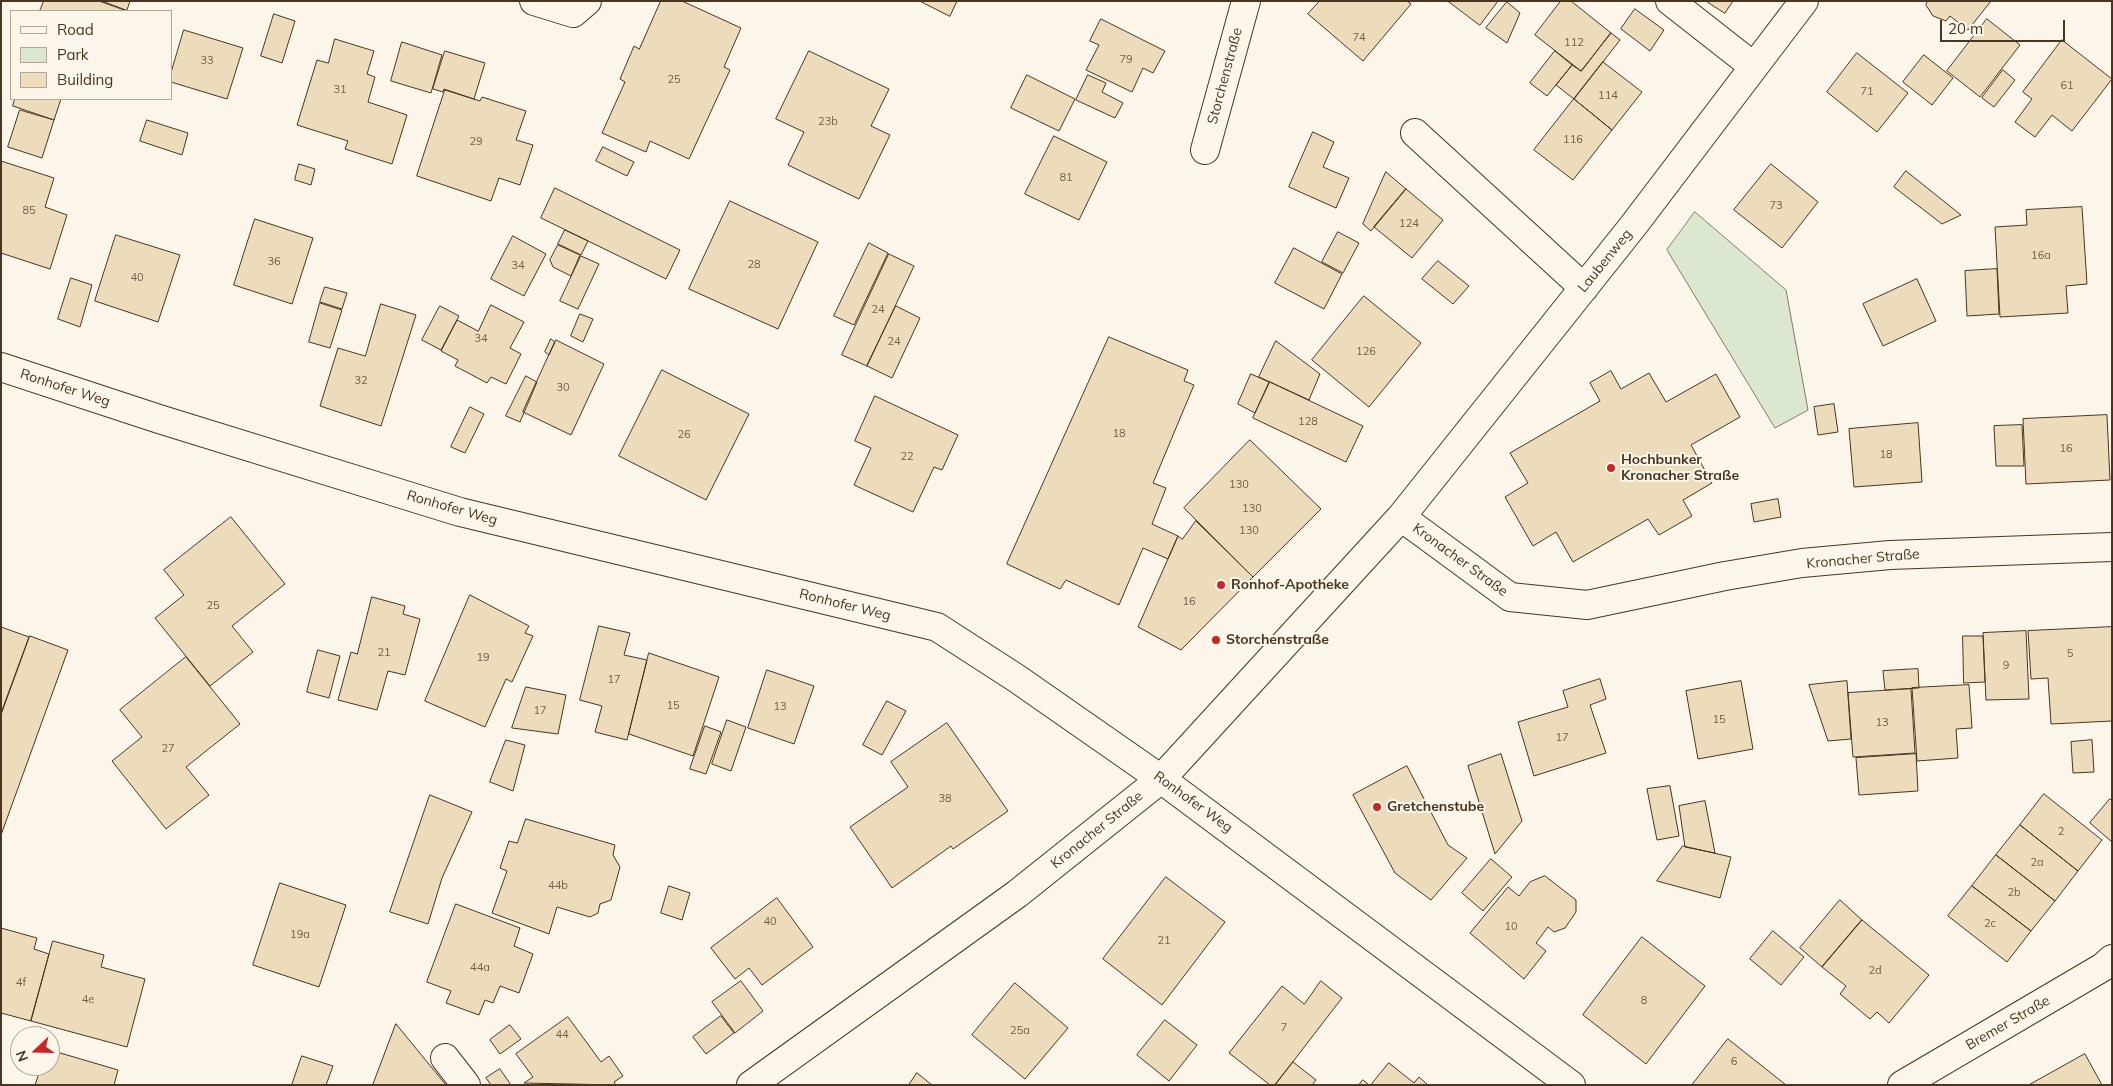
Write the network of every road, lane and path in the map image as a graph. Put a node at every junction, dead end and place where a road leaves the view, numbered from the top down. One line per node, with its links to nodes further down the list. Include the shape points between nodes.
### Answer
1 (534, 1): 2 (street, via 573,13)
2 (587, 1)
3 (1246, 1): 8 (street, Storchenstraße)
4 (1670, 1): 6 (street)
5 (1804, 1): 6 (street, Laubenweg)
6 (1753, 66): 9 (street, Laubenweg)
7 (1416, 133): 9 (street)
8 (1205, 150)
9 (1584, 288): 11 (street, Laubenweg)
10 (1, 367): 13 (street, Ronhofer Weg, via 460,512 937,627)
11 (1401, 517): 12 (street, Kronacher Straße, via 1510,597 1587,606 1802,563 1890,555); 13 (street, Kronacher Straße)
12 (2112, 547)
13 (1161, 779): 17 (street, Kronacher Straße, via 1018,894); 18 (street, Ronhofer Weg)
14 (2112, 959): 19 (street, Bremer Straße)
15 (445, 1058): 16 (street)
16 (466, 1085)
17 (751, 1085)
18 (1571, 1085)
19 (1902, 1085)

